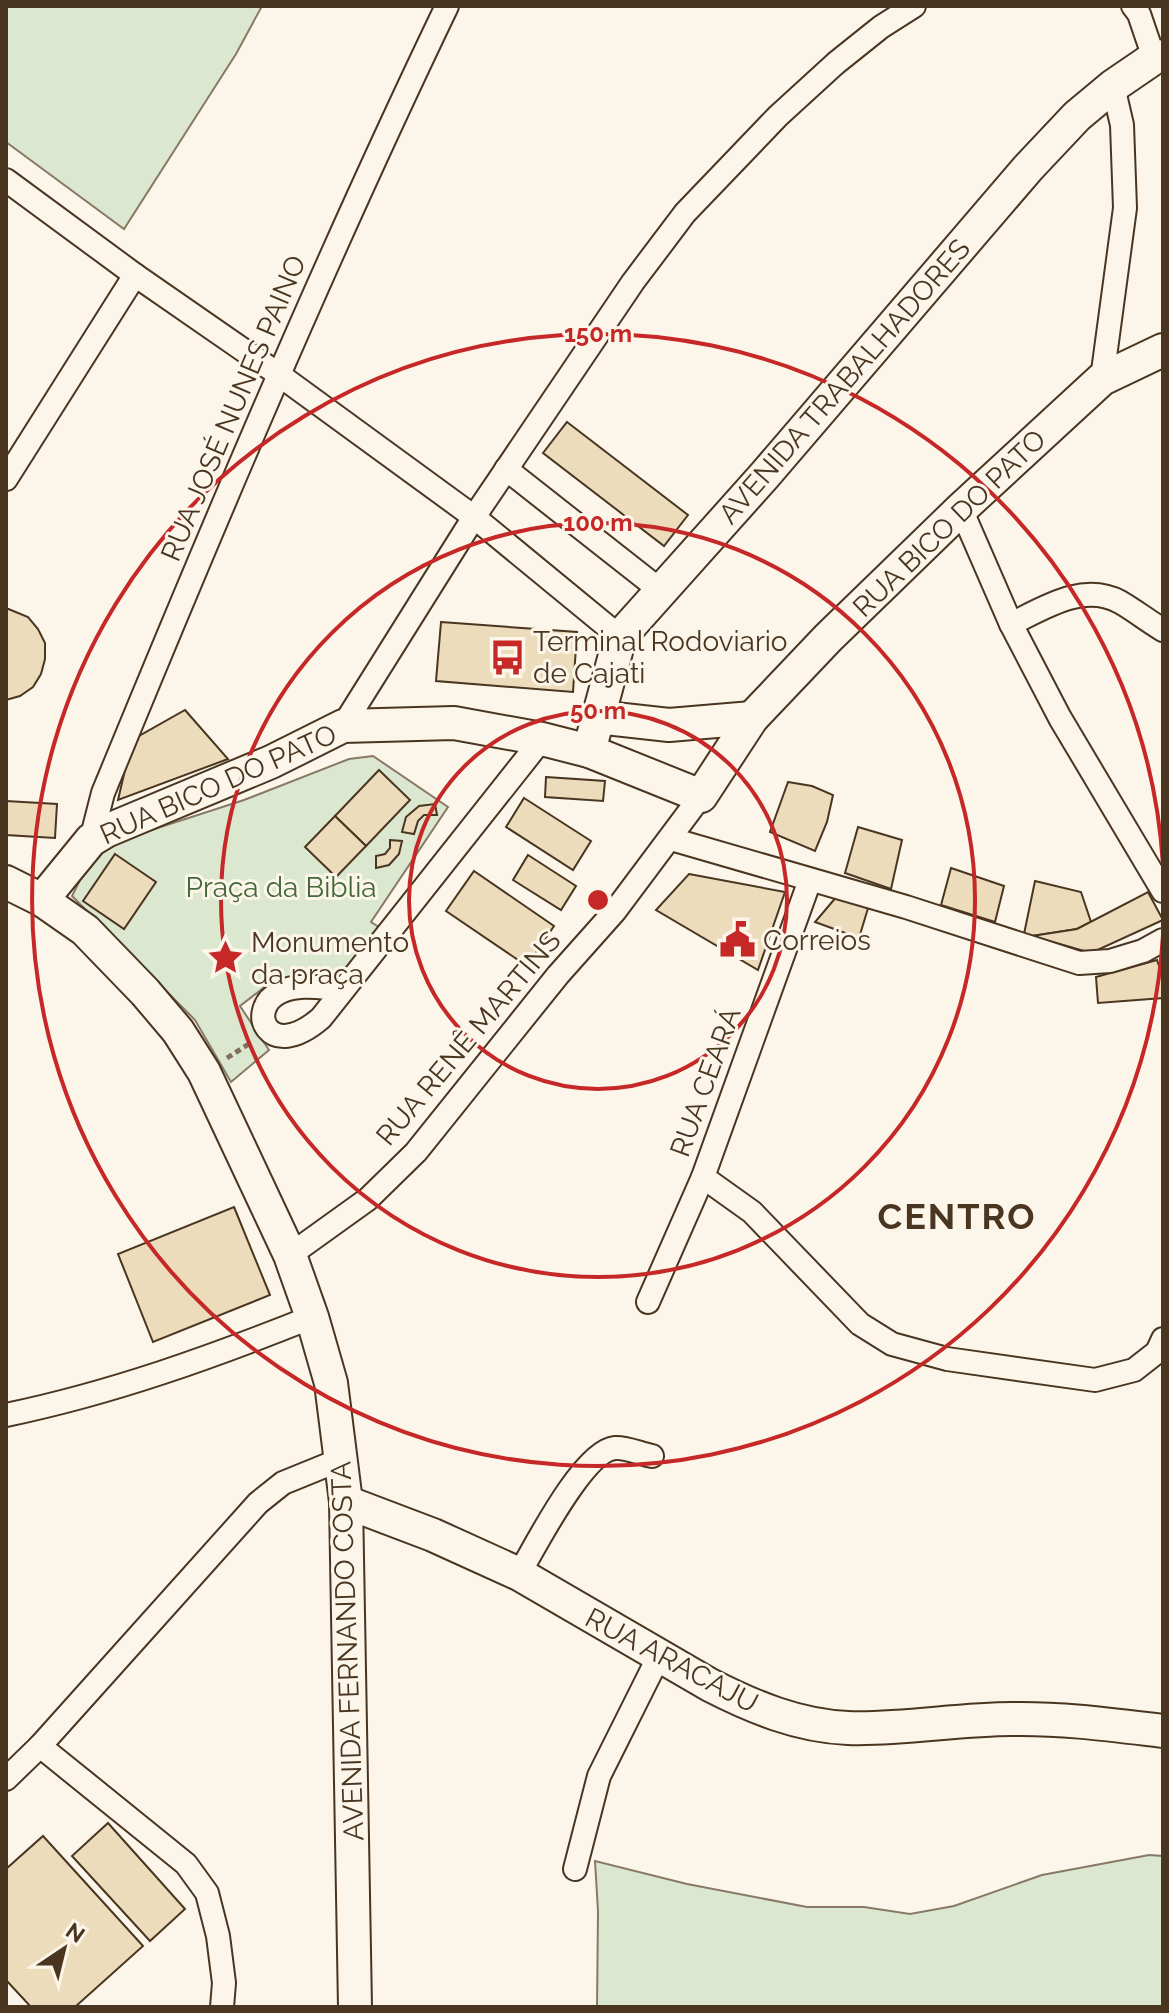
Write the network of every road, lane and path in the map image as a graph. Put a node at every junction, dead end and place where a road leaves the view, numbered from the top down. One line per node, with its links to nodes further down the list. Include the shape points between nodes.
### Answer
1 (447, 6): 9 (street, RUA JOSÉ NUNES PAINO)
2 (914, 6): 11 (street, via 836,63 685,213)
3 (1138, 9): 4 (street)
4 (1159, 57): 5 (street, AVENIDA TRABALHADORES)
5 (1113, 86): 10 (street, via 1122,125 1125,208); 15 (street, AVENIDA TRABALHADORES, via 1028,168)
6 (6, 180): 7 (street)
7 (135, 275): 9 (street); 12 (street)
8 (1163, 350): 10 (street, RUA BICO DO PATO)
9 (278, 374): 14 (street); 26 (street, RUA JOSÉ NUNES PAINO, via 103,793)
10 (1102, 379): 13 (street, RUA BICO DO PATO)
11 (506, 469): 14 (street); 15 (street)
12 (6, 479)
13 (961, 509): 16 (street); 20 (street, RUA BICO DO PATO)
14 (474, 517): 18 (street); 21 (street)
15 (660, 590): 18 (street, AVENIDA TRABALHADORES)
16 (1011, 624): 17 (street, via 1062,599 1090,594 1117,600); 29 (street)
17 (1163, 630)
18 (620, 637): 19 (street, AVENIDA TRABALHADORES)
19 (597, 717): 20 (street, via 669,725); 23 (street, AVENIDA TRABALHADORES)
20 (752, 718): 24 (street, RUA BICO DO PATO)
21 (343, 726): 22 (street, RUA BICO DO PATO, via 454,723); 26 (street, RUA BICO DO PATO)
22 (542, 739): 23 (street, RUA BICO DO PATO); 32 (street)
23 (589, 751): 24 (street, RUA BICO DO PATO)
24 (701, 796): 25 (street, RUA RENÊ MARTINS)
25 (671, 839): 27 (street); 36 (street, RUA RENÊ MARTINS, via 416,1152 368,1199)
26 (91, 840): 30 (street, RUA BICO DO PATO)
27 (810, 880): 31 (street, via 1079,963 1110,961); 35 (street, RUA CEARÁ)
28 (6, 882): 30 (street, AVENIDA FERNANDO COSTA)
29 (1163, 891)
30 (42, 900): 34 (street, AVENIDA FERNANDO COSTA, via 85,930 125,971 178,1031)
31 (1163, 940)
32 (342, 989): 33 (street, via 308,1029 279,1037); 33 (street, via 281,992 264,1008)
33 (270, 1031): 34 (path)
34 (204, 1072): 36 (street, AVENIDA FERNANDO COSTA)
35 (703, 1177): 37 (street, RUA CEARÁ); 39 (street, via 752,1212 860,1324 892,1344 947,1359 1095,1380 1134,1370 1157,1352)
36 (290, 1255): 38 (street, AVENIDA FERNANDO COSTA)
37 (648, 1302)
38 (312, 1317): 40 (street, via 161,1374); 42 (street, AVENIDA FERNANDO COSTA, via 331,1383)
39 (1163, 1339)
40 (6, 1415)
41 (652, 1456): 44 (street, via 615,1448 599,1455 565,1495)
42 (342, 1459): 43 (street, AVENIDA FERNANDO COSTA); 47 (street, via 283,1483 258,1503)
43 (346, 1502): 44 (street, RUA ARACAJU); 51 (street, AVENIDA FERNANDO COSTA)
44 (519, 1574): 45 (street, RUA ARACAJU)
45 (659, 1656): 46 (street, RUA ARACAJU, via 737,1699 813,1724 877,1728 1012,1719); 49 (street, via 599,1776)
46 (1163, 1731)
47 (40, 1746): 48 (street); 50 (street, via 186,1864 207,1893 218,1936)
48 (6, 1779)
49 (575, 1869)
50 (222, 2007)
51 (355, 2007)

